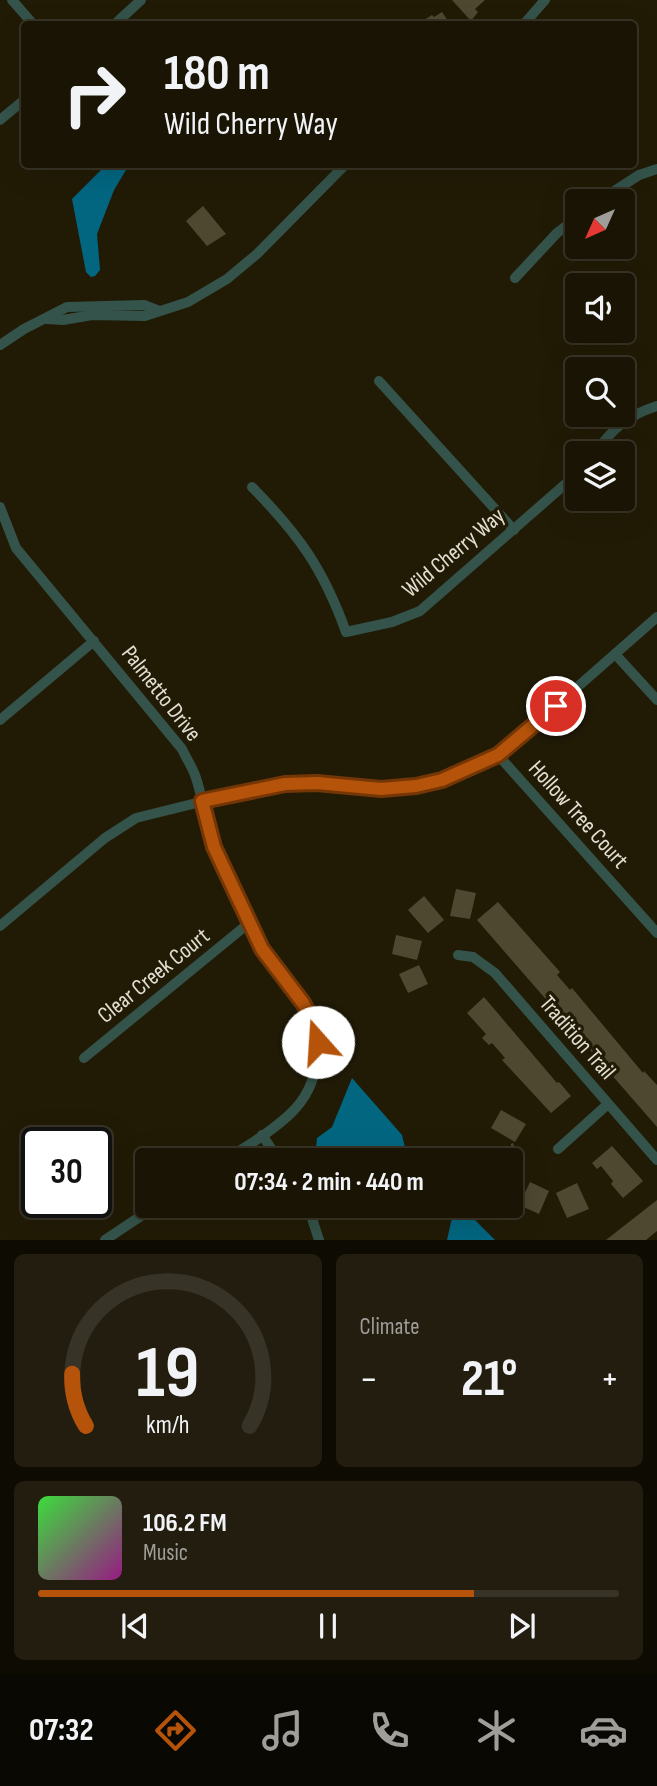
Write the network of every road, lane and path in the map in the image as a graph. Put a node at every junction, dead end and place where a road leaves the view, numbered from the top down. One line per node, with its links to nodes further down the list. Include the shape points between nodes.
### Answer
1 (12, 0): 4 (street)
2 (141, 0): 5 (street)
3 (545, 0): 6 (street)
4 (30, 21)
5 (118, 21)
6 (527, 21)
7 (21, 102): 8 (street)
8 (0, 120)
9 (342, 168): 14 (street, via 268,244 227,279 188,302 145,316 47,320)
10 (657, 169): 11 (street)
11 (617, 189)
12 (565, 227): 13 (street)
13 (515, 278)
14 (0, 345)
15 (379, 381): 21 (street)
16 (657, 407): 17 (street, via 631,416)
17 (603, 441)
18 (565, 485): 21 (street, Wild Cherry Way)
19 (252, 487): 21 (street, Wild Cherry Way, via 311,555 346,632 420,611)
20 (0, 507): 23 (street, Palmetto Drive, via 16,548)
21 (514, 530)
22 (657, 617): 24 (street)
23 (94, 641): 26 (street); 28 (street, Palmetto Drive, via 182,749)
24 (615, 654): 25 (street); 27 (street)
25 (657, 700)
26 (0, 720)
27 (498, 755): 28 (street, via 465,772 416,786 381,789 285,784); 31 (street, Hollow Tree Court)
28 (202, 801): 29 (street, Palmetto Drive, via 214,847); 30 (street, via 126,823)
29 (249, 923): 33 (street, Clear Creek Court); 35 (street, Palmetto Drive, via 271,963 303,1003 318,1042 315,1072 301,1101)
30 (0, 926)
31 (657, 933)
32 (458, 955): 34 (street, Tradition Trail, via 473,957 495,973)
33 (84, 1058)
34 (608, 1104): 38 (street); 39 (street, Tradition Trail)
35 (262, 1135): 36 (street, Palmetto Drive); 37 (street)
36 (243, 1148)
37 (271, 1148)
38 (558, 1149)
39 (657, 1160)
40 (138, 1218): 42 (street)
41 (312, 1218): 43 (street)
42 (105, 1240)
43 (319, 1240)

